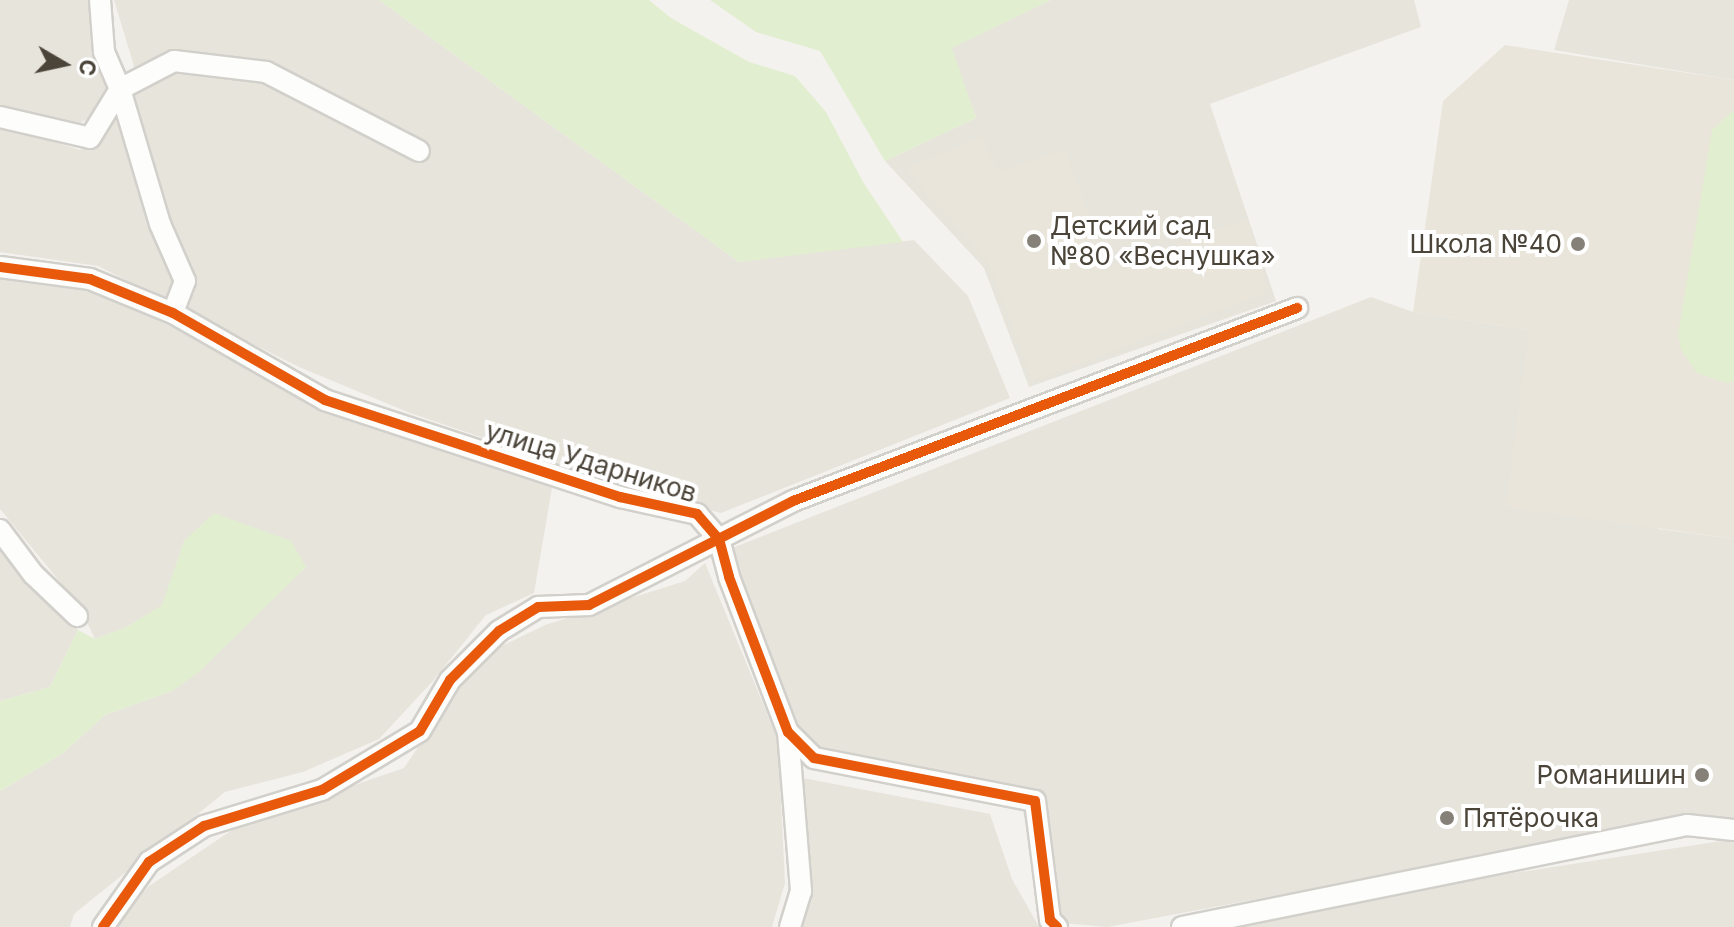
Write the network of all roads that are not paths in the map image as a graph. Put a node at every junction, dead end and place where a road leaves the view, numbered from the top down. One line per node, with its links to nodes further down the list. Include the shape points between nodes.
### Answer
1 (100, 0): 2 (street, via 104,52)
2 (120, 89): 3 (street, via 90,138); 4 (street, via 174,61 266,72); 7 (street, via 160,224 185,281)
3 (0, 117)
4 (419, 151)
5 (0, 267): 7 (street, улица Ударников, via 90,279)
6 (1297, 308): 9 (street, via 893,459)
7 (173, 313): 9 (street, улица Ударников, via 325,400 620,497 697,514)
8 (0, 530): 10 (street, via 33,574)
9 (719, 539): 11 (street); 13 (street, via 589,605 538,607 499,631 450,680 420,731 322,790 204,826 149,862)
10 (77, 616)
11 (788, 732): 14 (street, via 801,891); 15 (street, via 814,758 1035,801 1050,920)
12 (1734, 830): 16 (street, via 1687,825)
13 (103, 927)
14 (790, 927)
15 (1057, 927)
16 (1182, 927)

